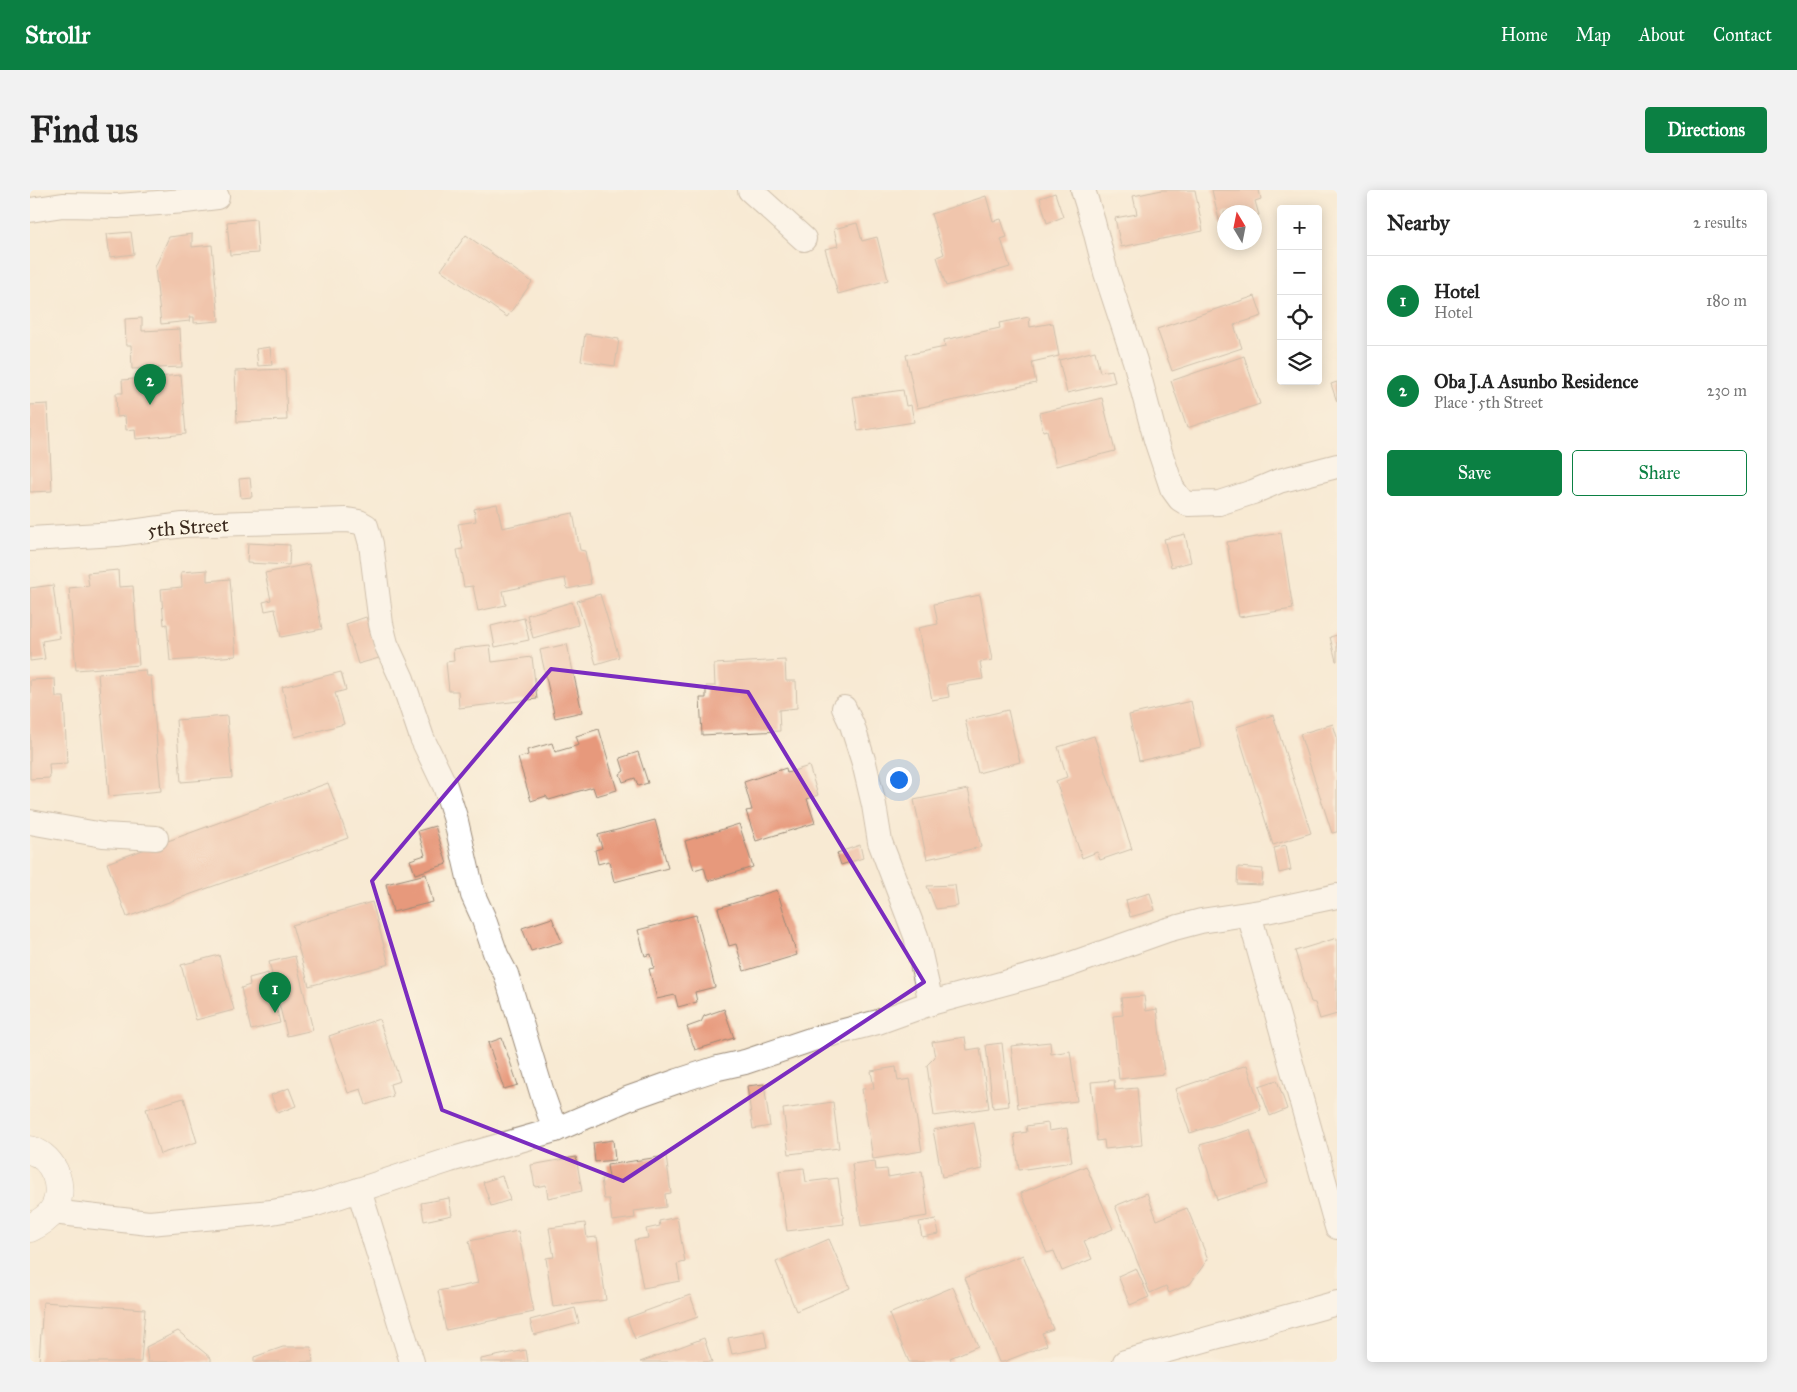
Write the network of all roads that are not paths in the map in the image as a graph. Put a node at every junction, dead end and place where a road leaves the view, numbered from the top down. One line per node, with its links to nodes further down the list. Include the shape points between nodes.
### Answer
1 (750, 190): 5 (street)
2 (1083, 190): 6 (street, via 1156,440 1172,488 1180,499 1188,504 1219,503 1279,481)
3 (217, 198): 4 (street)
4 (30, 210)
5 (804, 239)
6 (1337, 466)
7 (30, 539): 14 (street, 5th Street, via 108,535 183,525 347,520 366,526 386,644 422,738 445,786 473,895 506,974)
8 (844, 708): 13 (street, via 864,763 880,842 916,936)
9 (30, 822): 10 (street, via 103,835)
10 (156, 838)
11 (1337, 896): 12 (street)
12 (1249, 914): 13 (street, via 1224,916 1166,930 1060,968); 18 (street)
13 (931, 1003): 14 (street, via 878,1022 678,1080)
14 (555, 1130): 16 (street)
15 (32, 1147): 17 (street, via 55,1171 58,1199)
16 (359, 1190): 17 (street, via 316,1204 272,1212 149,1223); 21 (street)
17 (52, 1212): 19 (street)
18 (1337, 1227)
19 (30, 1228)
20 (1337, 1303): 22 (street)
21 (412, 1362)
22 (1125, 1362)

